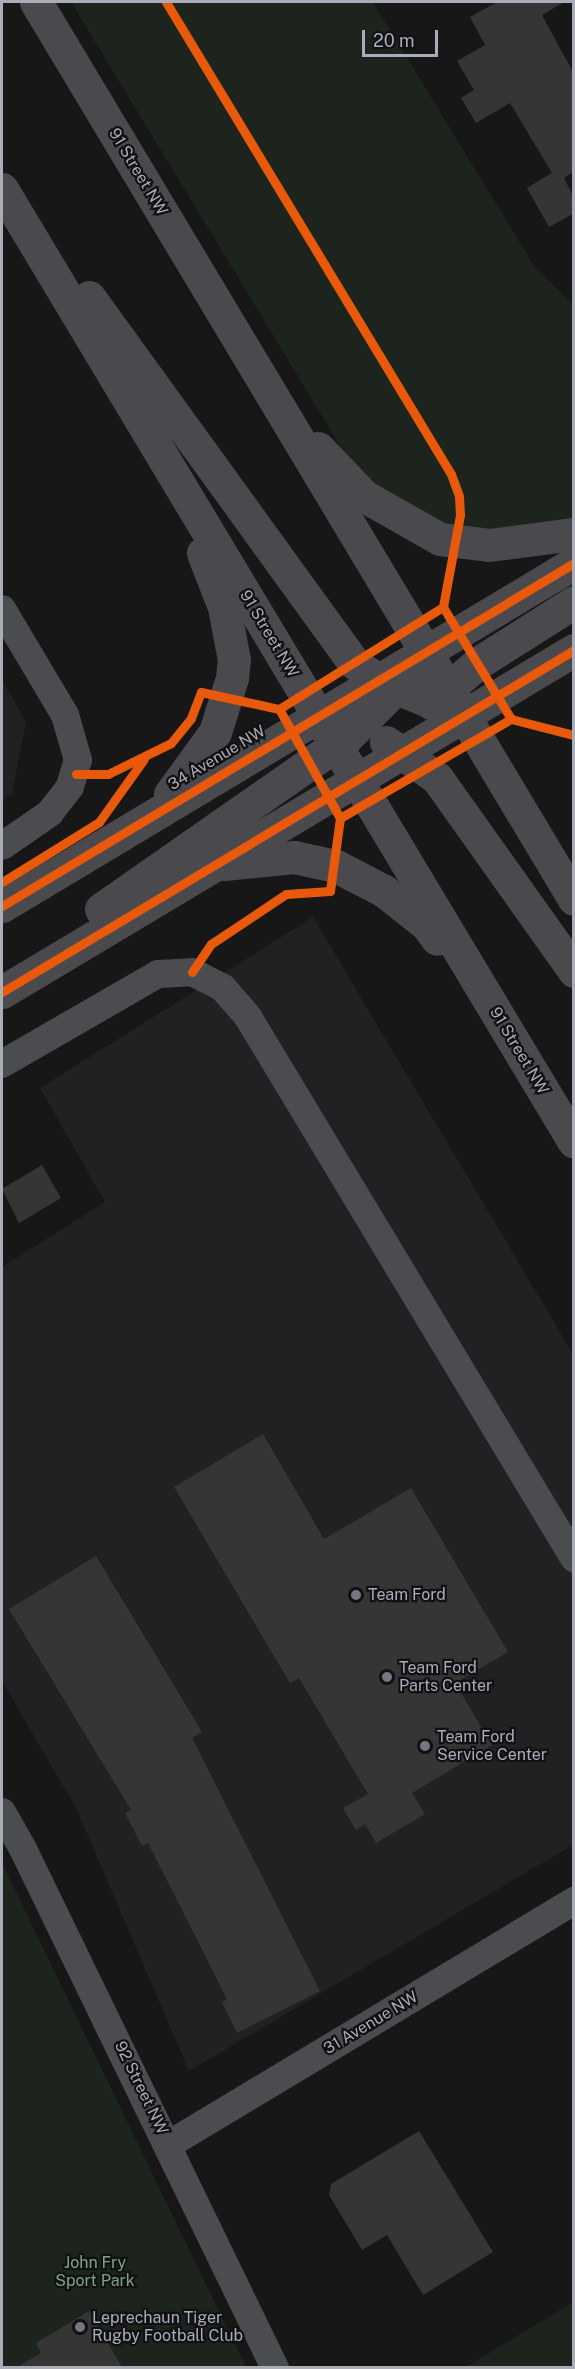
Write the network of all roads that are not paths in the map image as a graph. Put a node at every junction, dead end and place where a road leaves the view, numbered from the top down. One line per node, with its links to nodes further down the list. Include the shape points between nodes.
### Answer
1 (36, 2): 4 (main road, 91 Street NW)
2 (2, 177): 12 (main road, via 353,662)
3 (2, 189): 5 (main road, 91 Street NW)
4 (280, 409): 6 (main road, via 364,496 440,539 489,545); 11 (main road, 91 Street NW)
5 (169, 465): 14 (main road, 91 Street NW); 18 (main road, via 224,607 234,660 224,713 215,732)
6 (573, 534)
7 (573, 563): 11 (main road, 34 Avenue NW)
8 (573, 602): 13 (main road, via 478,663)
9 (2, 609): 19 (street, via 70,725 77,748 76,774 50,813)
10 (573, 650): 13 (main road)
11 (425, 653): 12 (main road, 34 Avenue NW); 13 (main road, 91 Street NW)
12 (389, 685): 13 (main road); 14 (main road, 34 Avenue NW); 15 (main road)
13 (448, 702): 16 (main road); 21 (main road, 91 Street NW)
14 (318, 716): 15 (main road, 91 Street NW); 18 (main road, 34 Avenue NW)
15 (348, 737): 16 (main road); 17 (main road, 91 Street NW); 24 (main road)
16 (397, 748): 17 (main road); 23 (main road, via 437,778)
17 (358, 780): 20 (main road); 26 (main road, 91 Street NW)
18 (154, 814): 22 (main road, 34 Avenue NW)
19 (2, 846)
20 (213, 865): 25 (main road); 26 (main road, via 294,857 336,866 384,891 427,925)
21 (573, 899)
22 (2, 906)
23 (573, 971)
24 (2, 980)
25 (2, 992)
26 (518, 1049): 28 (main road, 91 Street NW)
27 (2, 1064): 29 (street, via 158,974 192,972 223,988 248,1017)
28 (573, 1142)
29 (573, 1558)
30 (2, 1812): 32 (street, 92 Street NW, via 24,1849)
31 (573, 1900): 32 (street, 31 Avenue NW)
32 (168, 2145): 33 (street, 92 Street NW)
33 (275, 2367)

